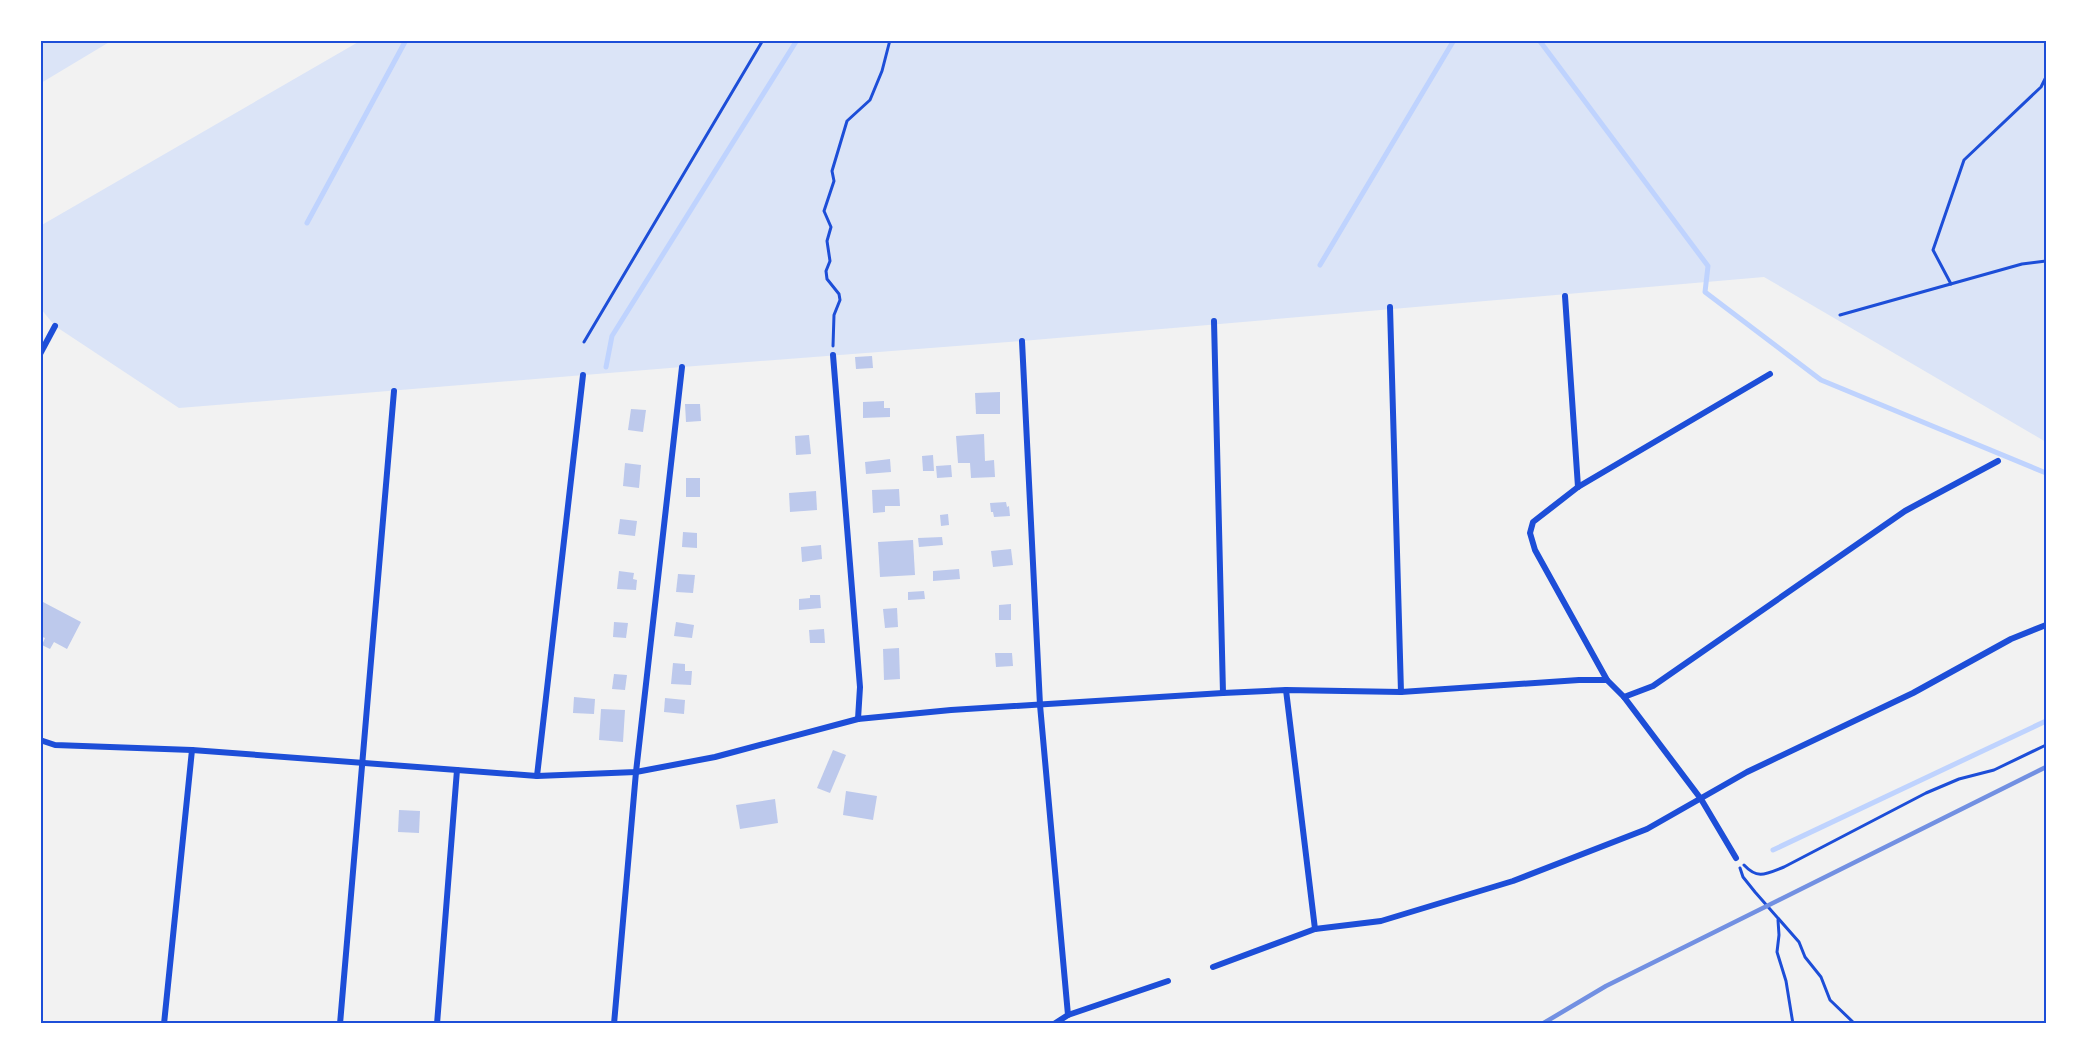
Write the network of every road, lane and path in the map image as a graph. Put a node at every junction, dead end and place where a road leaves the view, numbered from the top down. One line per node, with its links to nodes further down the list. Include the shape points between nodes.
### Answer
1 (764, 40): 12 (path)
2 (890, 40): 14 (path, via 870,100 847,121 824,211 831,227 827,279 840,300 834,315)
3 (2046, 77): 5 (path, via 2041,87 1964,160 1933,250)
4 (2046, 261): 5 (path)
5 (1951, 284): 8 (path)
6 (1565, 296): 20 (street)
7 (1390, 307): 24 (street)
8 (1840, 315)
9 (1214, 321): 25 (street)
10 (56, 326): 13 (street)
11 (1022, 341): 27 (street)
12 (584, 342)
13 (40, 354)
14 (834, 355): 28 (street, via 860,687)
15 (682, 366): 34 (street)
16 (1770, 374): 20 (street)
17 (584, 375): 35 (street)
18 (393, 391): 32 (street)
19 (1998, 461): 26 (street, via 1905,512 1653,686)
20 (1578, 487): 22 (street, via 1533,522 1530,533 1535,550)
21 (2046, 625): 36 (street, via 1747,772)
22 (1607, 681): 24 (street); 26 (street)
23 (1286, 690): 24 (street); 25 (street); 39 (street)
24 (1401, 692)
25 (1223, 693): 27 (street)
26 (1624, 697): 36 (street)
27 (1040, 705): 28 (street); 42 (street)
28 (858, 719): 34 (street, via 715,757)
29 (40, 740): 31 (street, via 55,745)
30 (2046, 745): 37 (path, via 1994,770 1926,793 1764,875 1752,873)
31 (192, 750): 32 (street); 43 (street)
32 (362, 763): 33 (street); 44 (street)
33 (457, 770): 35 (street); 45 (street)
34 (636, 772): 35 (street); 46 (street)
35 (537, 776)
36 (1701, 799): 37 (street); 39 (street, via 1647,829 1513,881 1381,921)
37 (1736, 858): 38 (path, via 1743,877)
38 (1777, 919): 48 (path, via 1777,952); 49 (path, via 1799,942 1830,1000)
39 (1315, 929): 40 (street)
40 (1213, 967)
41 (1168, 981): 42 (street)
42 (1068, 1016): 47 (street)
43 (164, 1023)
44 (340, 1023)
45 (437, 1023)
46 (614, 1023)
47 (1054, 1023)
48 (1793, 1023)
49 (1855, 1023)

